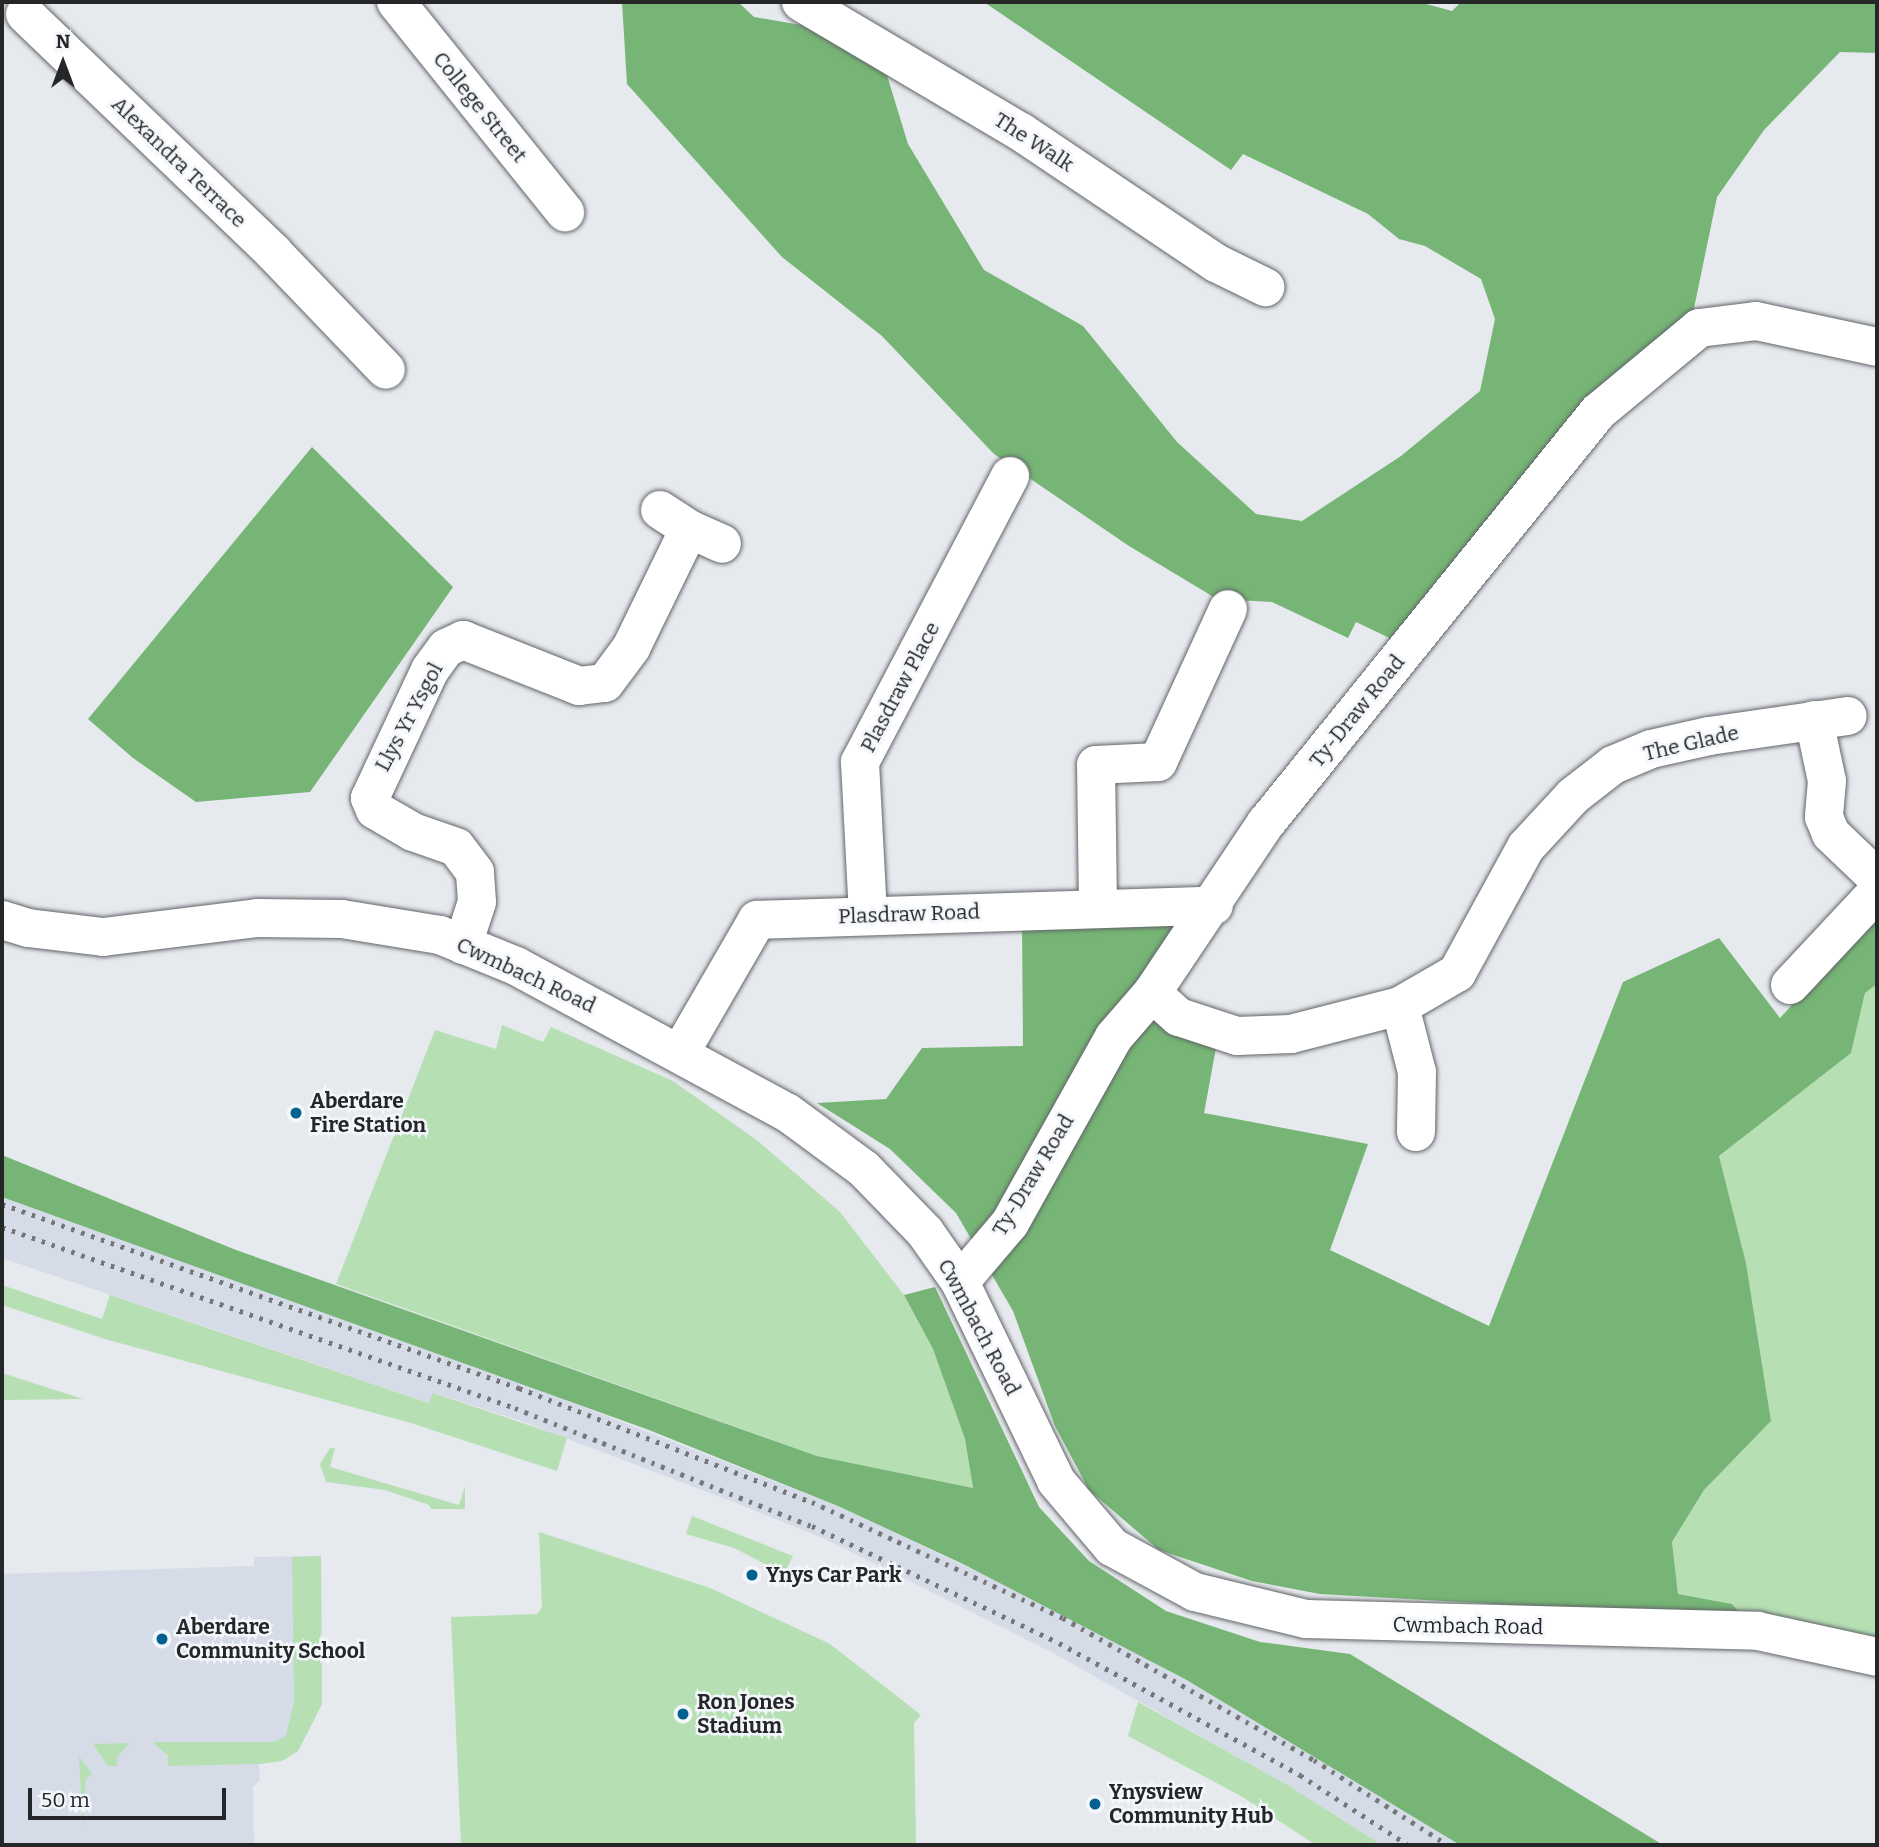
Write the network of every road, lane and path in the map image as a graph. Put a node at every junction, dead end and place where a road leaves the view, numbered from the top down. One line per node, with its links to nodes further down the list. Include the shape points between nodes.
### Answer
1 (396, 2): 4 (street, College Street)
2 (801, 2): 5 (street, The Walk, via 1021,132 1216,263)
3 (21, 18): 7 (street, Alexandra Terrace, via 273,252)
4 (565, 212)
5 (1265, 287)
6 (1877, 347): 14 (street, Ty-Draw Road, via 1756,321 1699,328 1598,412 1266,823)
7 (386, 370)
8 (1010, 476): 15 (street, Plasdraw Place, via 860,762)
9 (690, 528): 17 (street, Llys Yr Ysgol, via 631,648 605,683 579,686 463,640 446,648 406,714 370,798 375,810 413,832 456,847 474,872 477,902)
10 (1228, 609): 13 (street, via 1158,762 1096,765)
11 (1877, 878): 20 (street, The Glade, via 1831,834 1824,817 1831,718 1678,743 1613,765 1573,796 1526,847 1457,973)
12 (1877, 892): 18 (street)
13 (1098, 906): 14 (street, Plasdraw Road); 15 (street, Plasdraw Road)
14 (1214, 906): 19 (street, Ty-Draw Road)
15 (868, 915): 21 (street, Plasdraw Road, via 757,920)
16 (2, 920): 17 (street, Cwmbach Road, via 103,937 258,918 342,919 440,935)
17 (463, 945): 21 (street, Cwmbach Road, via 516,966)
18 (1790, 985)
19 (1152, 993): 20 (street, The Glade, via 1179,1017 1237,1036 1291,1034); 23 (street, Ty-Draw Road, via 1114,1037 1010,1223)
20 (1400, 1006): 22 (street, via 1417,1072)
21 (680, 1053): 23 (street, Cwmbach Road, via 788,1113 864,1169 925,1232)
22 (1416, 1132)
23 (960, 1282): 24 (street, Cwmbach Road, via 1056,1481 1112,1547 1195,1591 1306,1619 1758,1631)
24 (1877, 1657)

